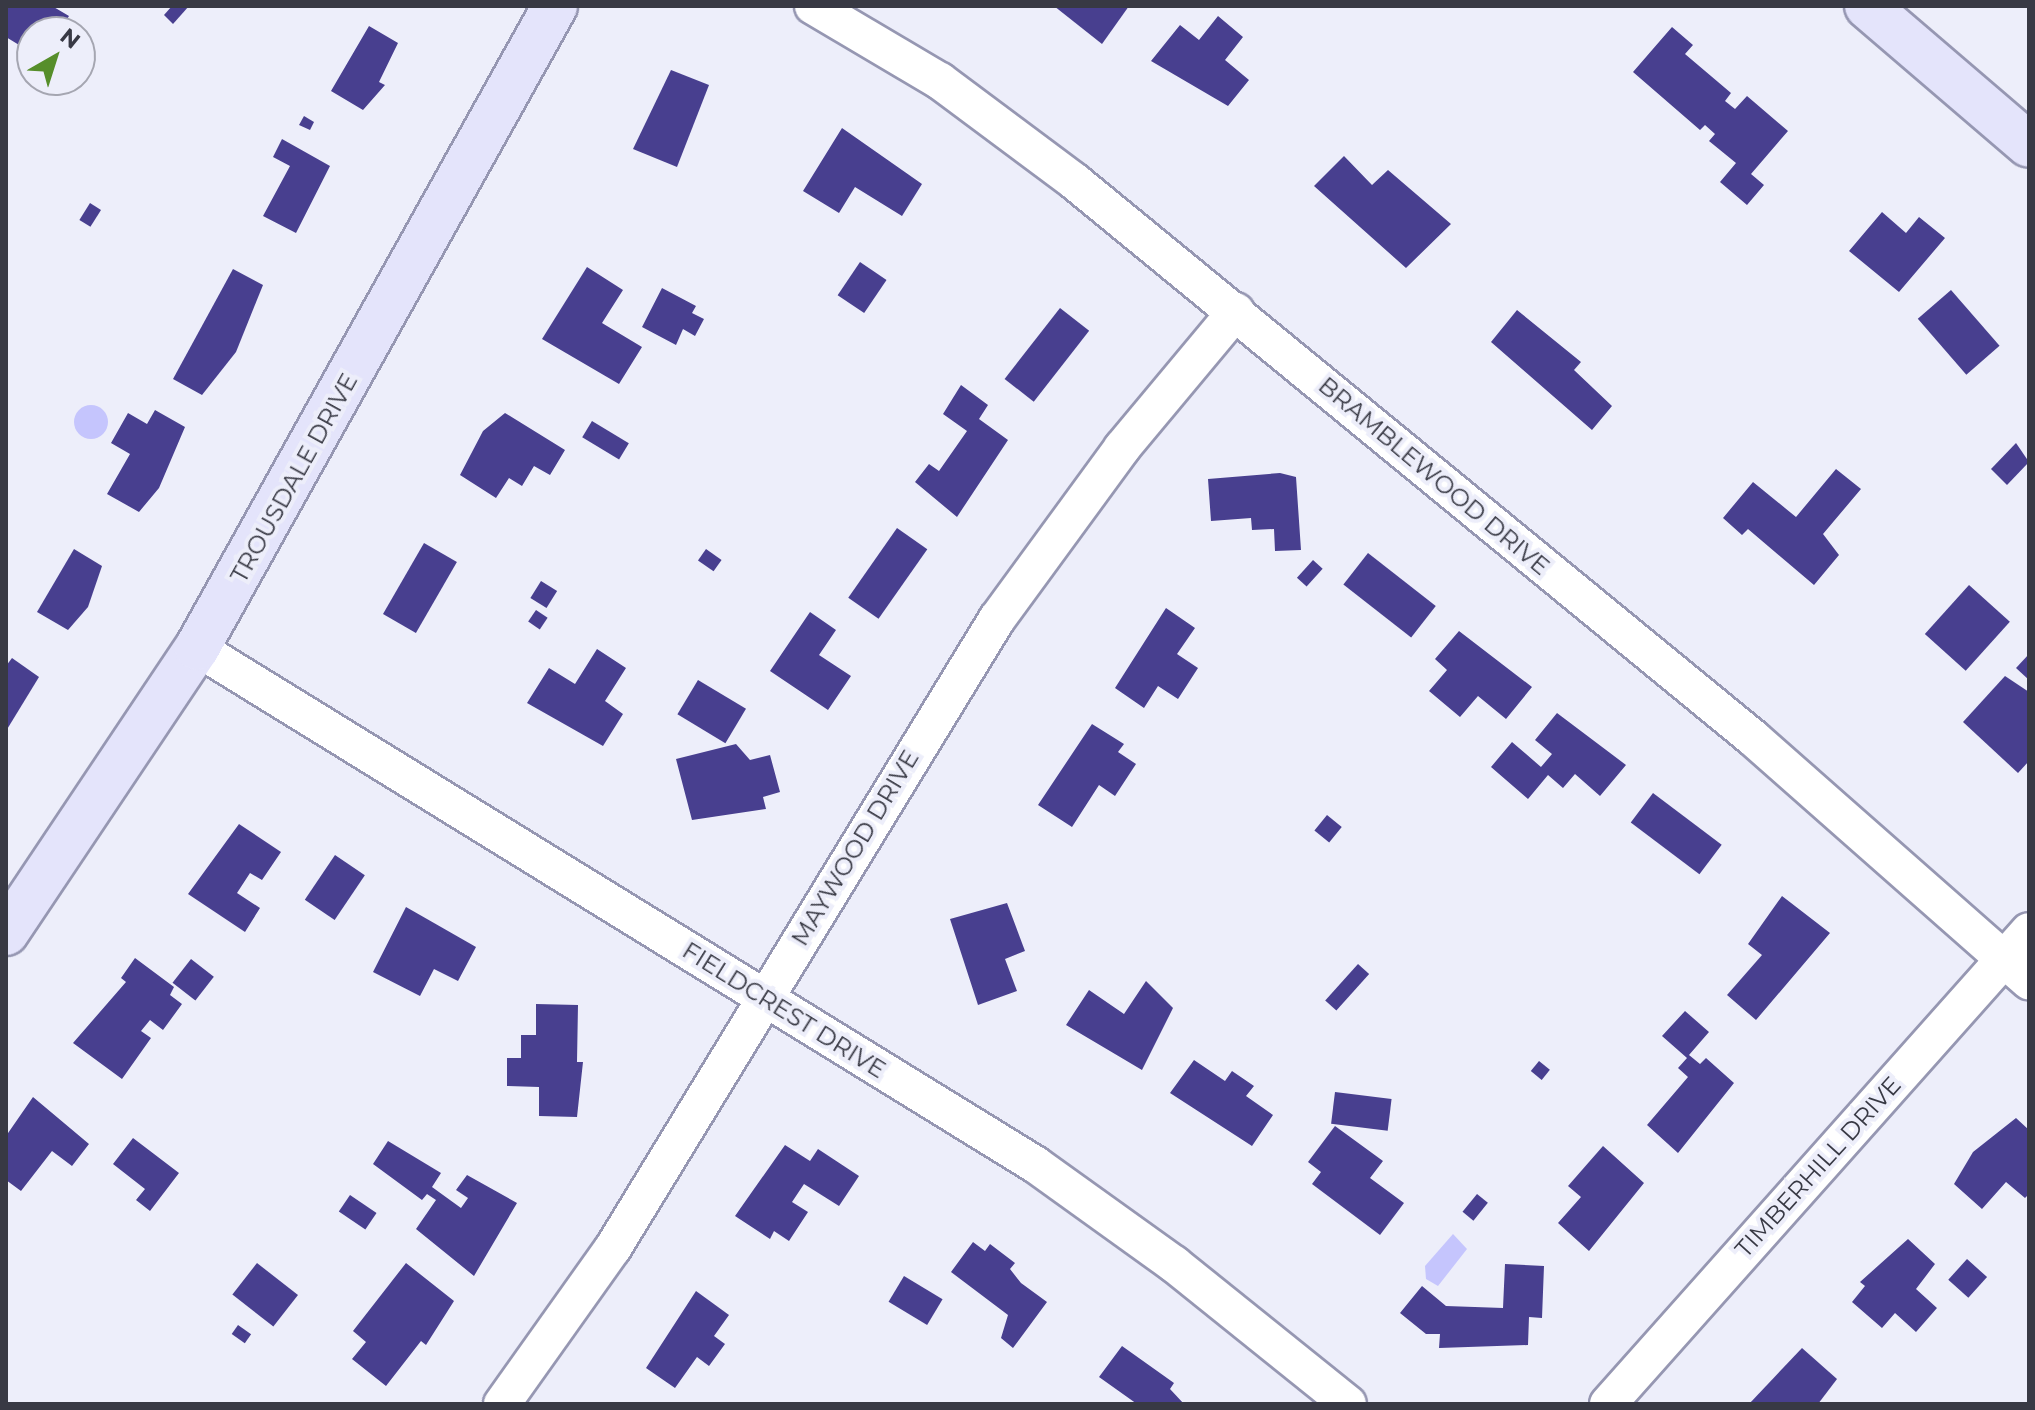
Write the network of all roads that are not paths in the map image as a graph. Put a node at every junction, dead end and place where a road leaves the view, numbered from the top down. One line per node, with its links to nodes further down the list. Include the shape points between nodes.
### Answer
1 (555, 6): 6 (street, TROUSDALE DRIVE)
2 (813, 6): 5 (street, BRAMBLEWOOD DRIVE, via 1005,127)
3 (1867, 6): 4 (street)
4 (2029, 145)
5 (1236, 311): 9 (street, BRAMBLEWOOD DRIVE, via 1753,738); 10 (street, MAYWOOD DRIVE, via 1122,448 997,619)
6 (197, 648): 8 (street, TROUSDALE DRIVE); 10 (street, FIELDCREST DRIVE)
7 (2029, 931): 9 (street, TIMBERHILL DRIVE)
8 (6, 933)
9 (2016, 970): 13 (street, TIMBERHILL DRIVE)
10 (767, 999): 11 (street, MAYWOOD DRIVE, via 613,1248); 12 (street, FIELDCREST DRIVE, via 1058,1180)
11 (502, 1404)
12 (1348, 1404)
13 (1608, 1404)

